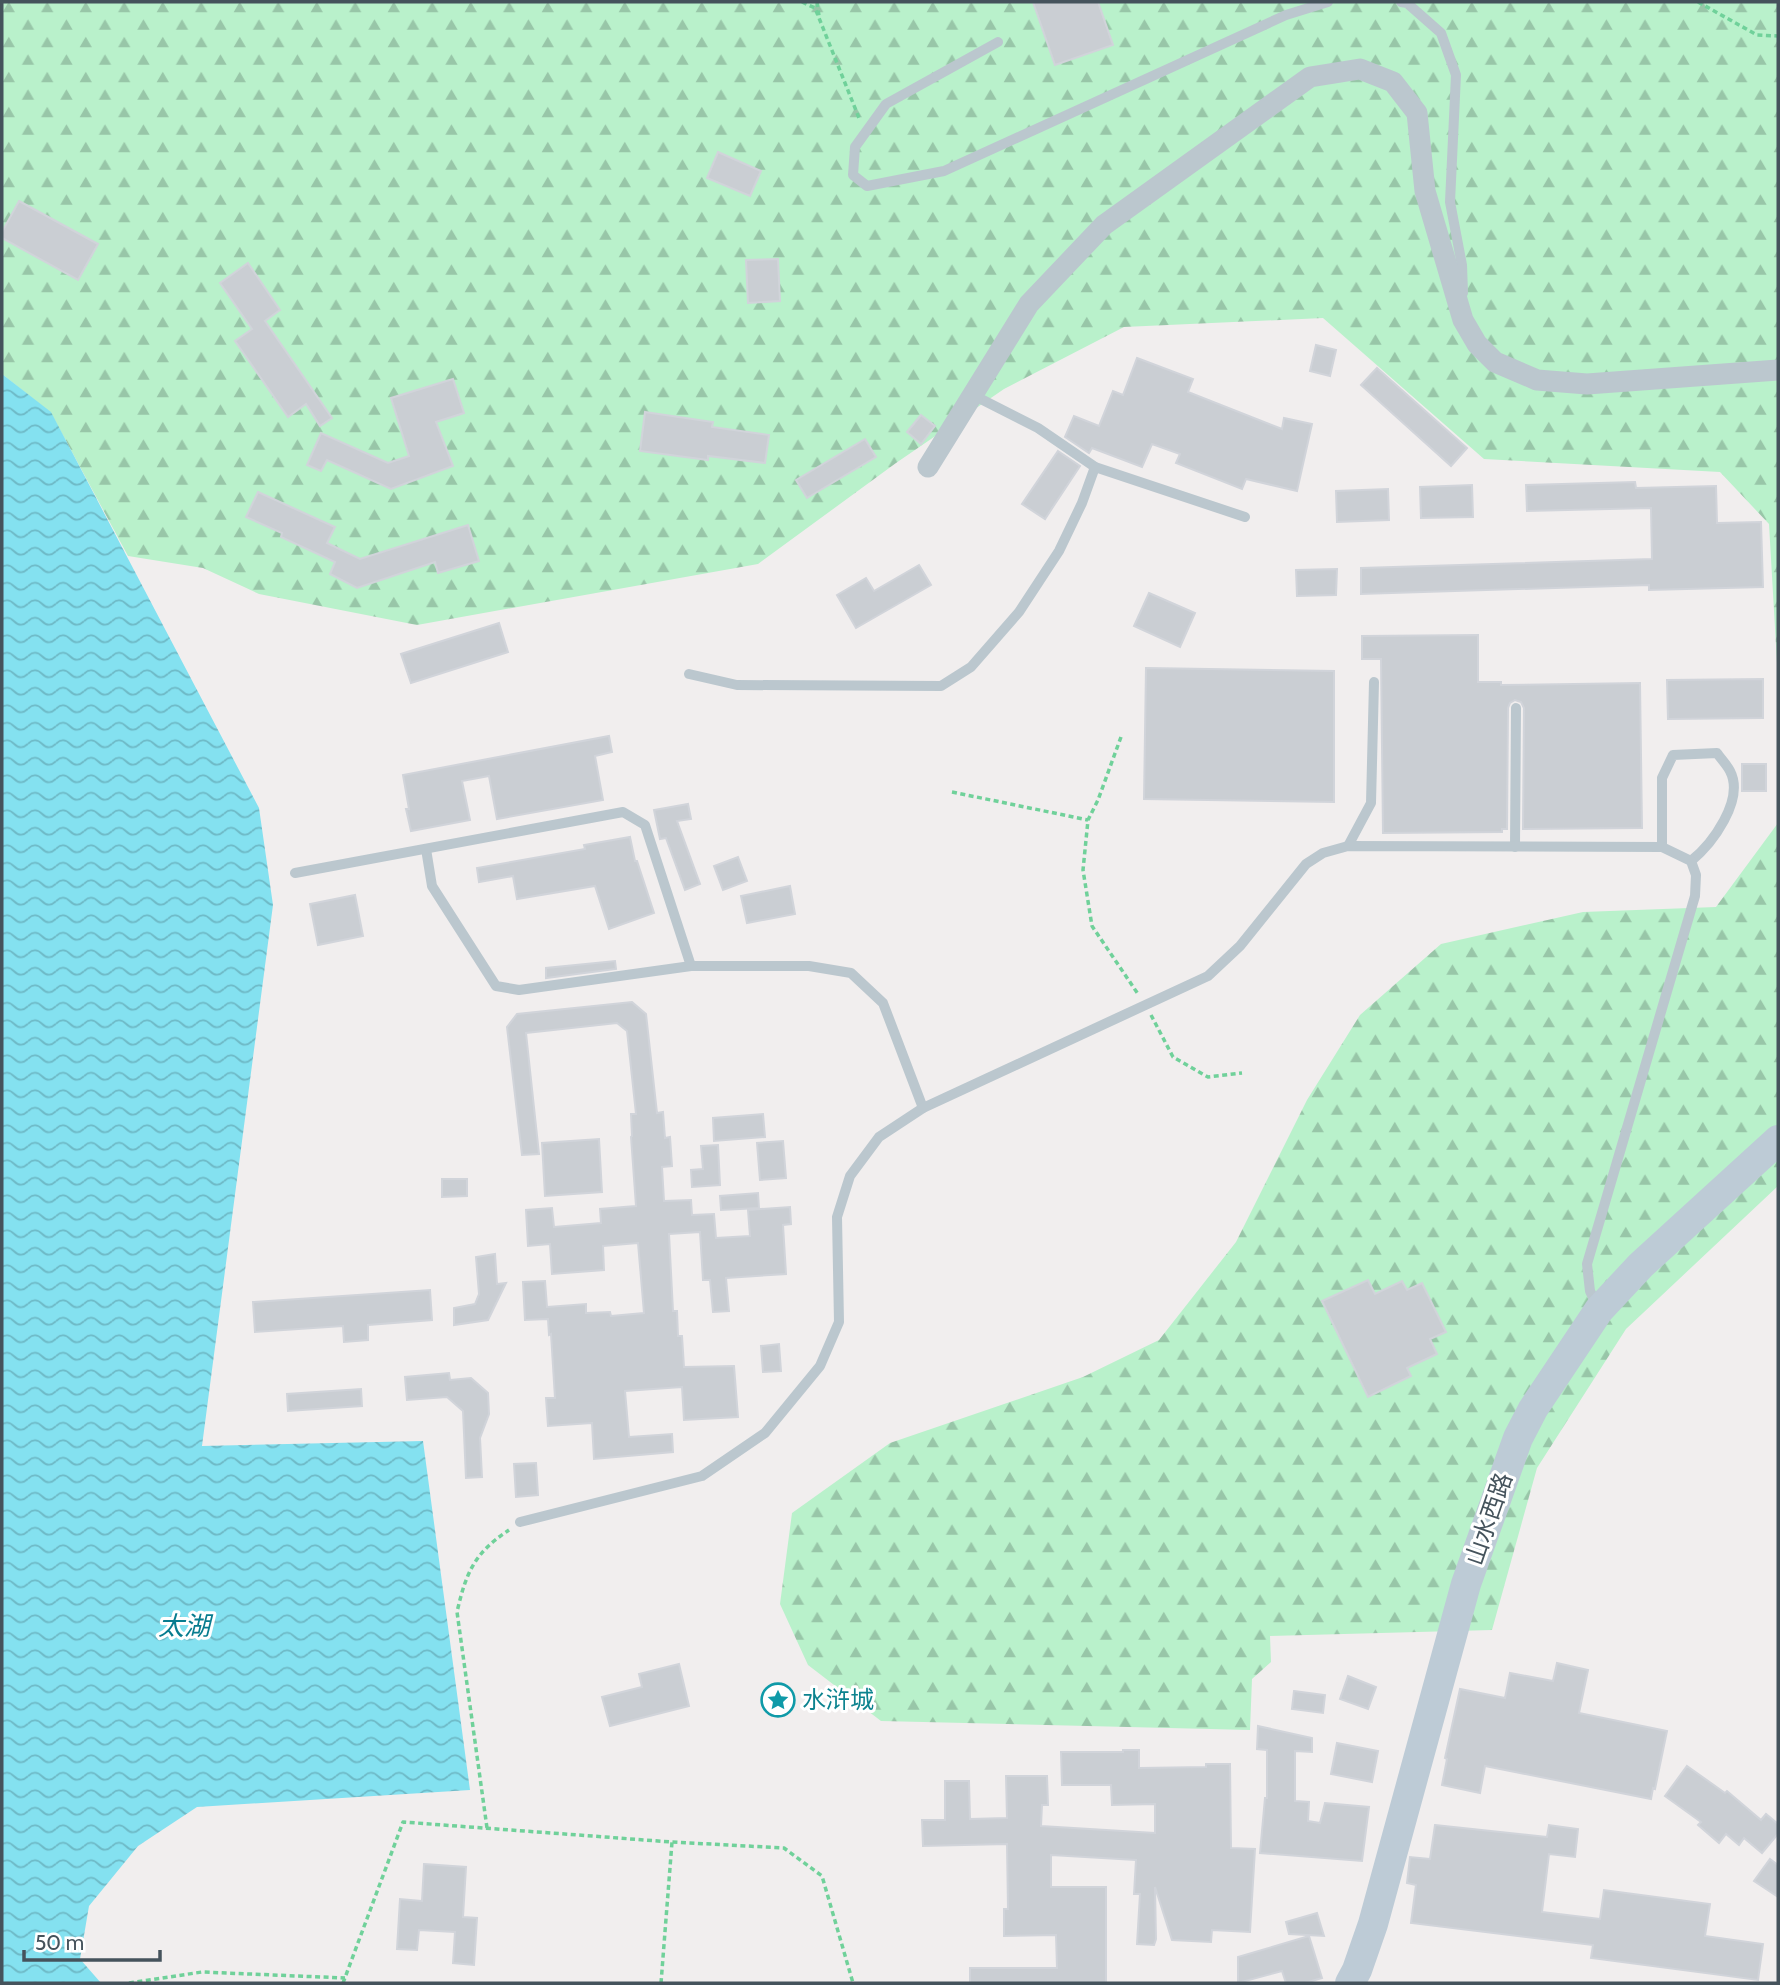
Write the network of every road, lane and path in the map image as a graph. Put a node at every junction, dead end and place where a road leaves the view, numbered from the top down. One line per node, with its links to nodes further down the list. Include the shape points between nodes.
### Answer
1 (802, 2): 6 (path, via 815,8)
2 (817, 2): 6 (path)
3 (1328, 2): 9 (lane, via 1286,15 944,172 867,186 853,175 855,147)
4 (1401, 2): 10 (lane, via 1441,33 1457,75 1450,202 1462,265)
5 (1699, 2): 7 (path, via 1757,35)
6 (820, 22): 9 (path)
7 (1778, 37)
8 (998, 42): 9 (lane, via 886,104)
9 (865, 132)
10 (1464, 320): 11 (street, via 1477,344 1495,362 1537,380 1587,384); 12 (street, via 1425,191 1417,113 1393,82 1360,69 1310,77 1104,225 1029,304)
11 (1778, 370)
12 (973, 395): 13 (street); 14 (lane, via 1038,428)
13 (928, 467)
14 (1095, 467): 15 (lane); 16 (lane, via 1059,551 1019,612 971,667 941,686 737,685)
15 (1245, 517)
16 (688, 674)
17 (1374, 682): 22 (lane, via 1371,803)
18 (1516, 708): 23 (lane)
19 (1121, 737): 21 (path)
20 (952, 792): 21 (path)
21 (1088, 820): 29 (path, via 1083,870 1092,926)
22 (1348, 846): 23 (lane); 29 (lane, via 1306,864 1240,946 1208,976)
23 (1516, 847): 24 (lane)
24 (1662, 848): 26 (lane); 26 (lane, via 1662,778 1673,755 1717,753 1732,773 1734,802 1705,850)
25 (426, 849): 27 (lane); 28 (lane, via 432,886 496,986 519,990); 28 (lane, via 623,813 645,825)
26 (1691, 861): 33 (lane, via 1695,896 1587,1264 1590,1291)
27 (295, 873)
28 (691, 966): 31 (lane, via 809,966 850,973 883,1003)
29 (1145, 1005): 30 (path, via 1173,1056 1208,1077); 31 (lane)
30 (1242, 1073)
31 (923, 1108): 34 (lane, via 879,1137 850,1176 837,1217 839,1322 820,1366 765,1433 702,1476)
32 (1778, 1140): 33 (street, 山水西路, via 1641,1265)
33 (1599, 1310): 41 (street, 山水西路, via 1518,1438 1466,1584 1373,1924)
34 (520, 1522): 35 (path, via 489,1543 465,1578 457,1612)
35 (487, 1828): 36 (path); 37 (path, via 403,1822)
36 (672, 1842): 39 (path); 40 (path, via 784,1848 822,1876)
37 (344, 1981): 38 (path, via 202,1972)
38 (129, 1983)
39 (661, 1983)
40 (853, 1983)
41 (1350, 1983)

